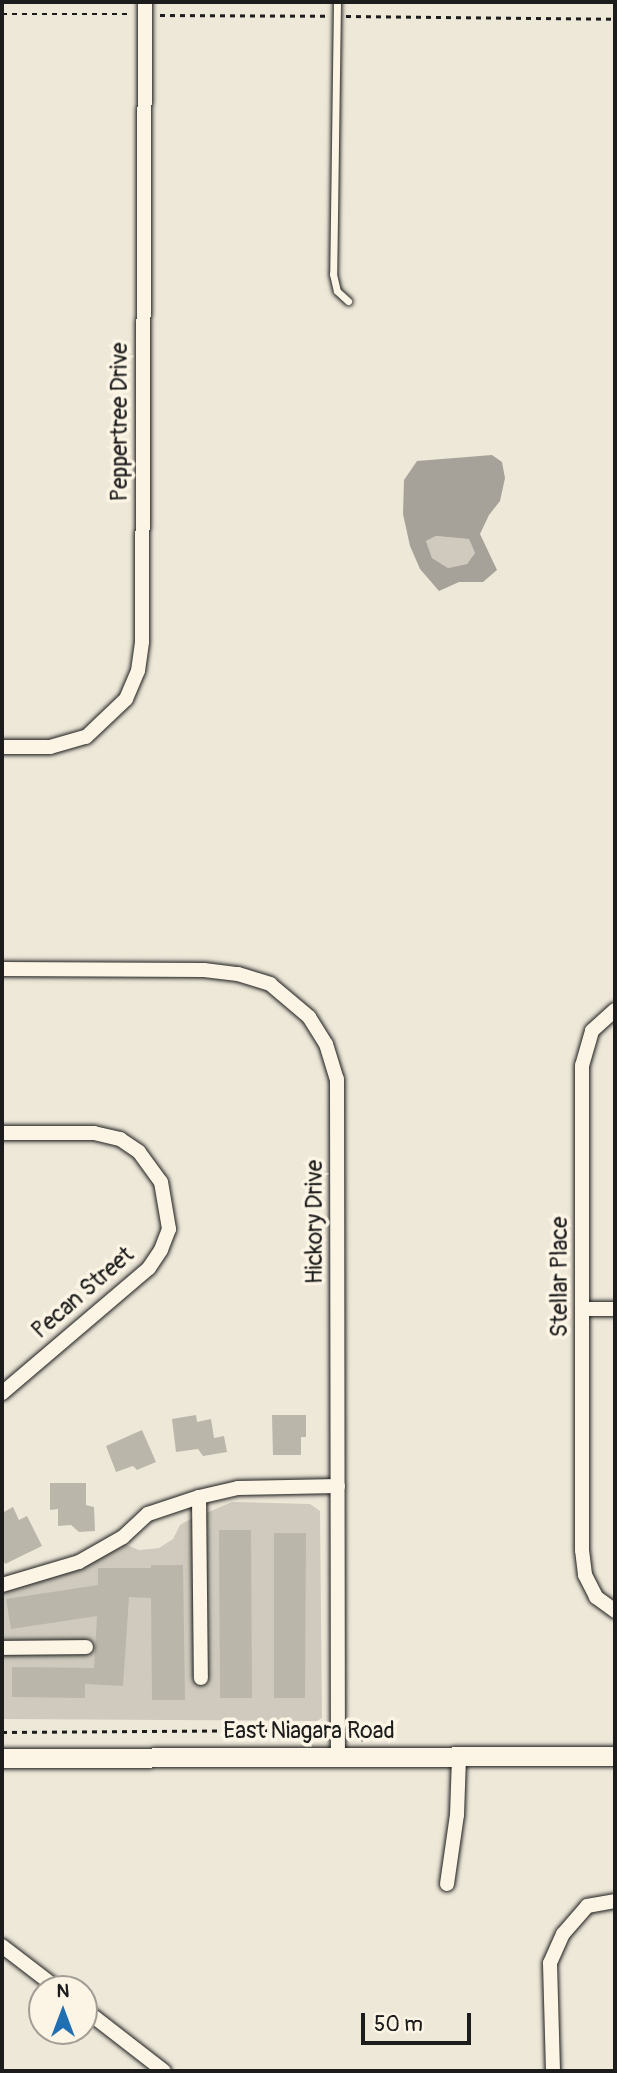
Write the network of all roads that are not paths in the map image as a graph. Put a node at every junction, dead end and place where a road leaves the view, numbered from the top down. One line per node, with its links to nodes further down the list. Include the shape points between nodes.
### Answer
1 (337, 2): 3 (lane, via 333,274 337,290)
2 (145, 8): 4 (street, Peppertree Drive, via 142,641 138,671 126,699 86,737 50,747)
3 (348, 301)
4 (2, 747)
5 (2, 969): 11 (street, Hickory Drive, via 238,974 270,984 309,1017 326,1044 337,1079)
6 (613, 1012): 8 (street, Stellar Place, via 592,1031 582,1065)
7 (2, 1133): 10 (street, Pecan Street, via 93,1133 120,1139 139,1152 160,1182 169,1229 149,1268)
8 (583, 1309): 9 (street); 14 (street, Stellar Place, via 582,1550 585,1575 596,1597)
9 (615, 1309)
10 (2, 1393)
11 (338, 1486): 12 (street, via 238,1488); 18 (street, Hickory Drive)
12 (199, 1497): 13 (street, via 148,1514 123,1537 79,1562); 17 (street)
13 (2, 1585)
14 (615, 1611)
15 (86, 1647): 16 (street)
16 (2, 1648)
17 (201, 1678)
18 (338, 1754): 20 (street, East Niagara Road); 21 (street, East Niagara Road)
19 (615, 1756): 20 (street, East Niagara Road)
20 (459, 1757): 22 (street)
21 (2, 1758)
22 (447, 1884)
23 (615, 1901): 28 (street, via 587,1906 563,1934 550,1963)
24 (2, 1946): 25 (street)
25 (40, 1975)
26 (98, 2020): 27 (street)
27 (164, 2071)
28 (553, 2071)

